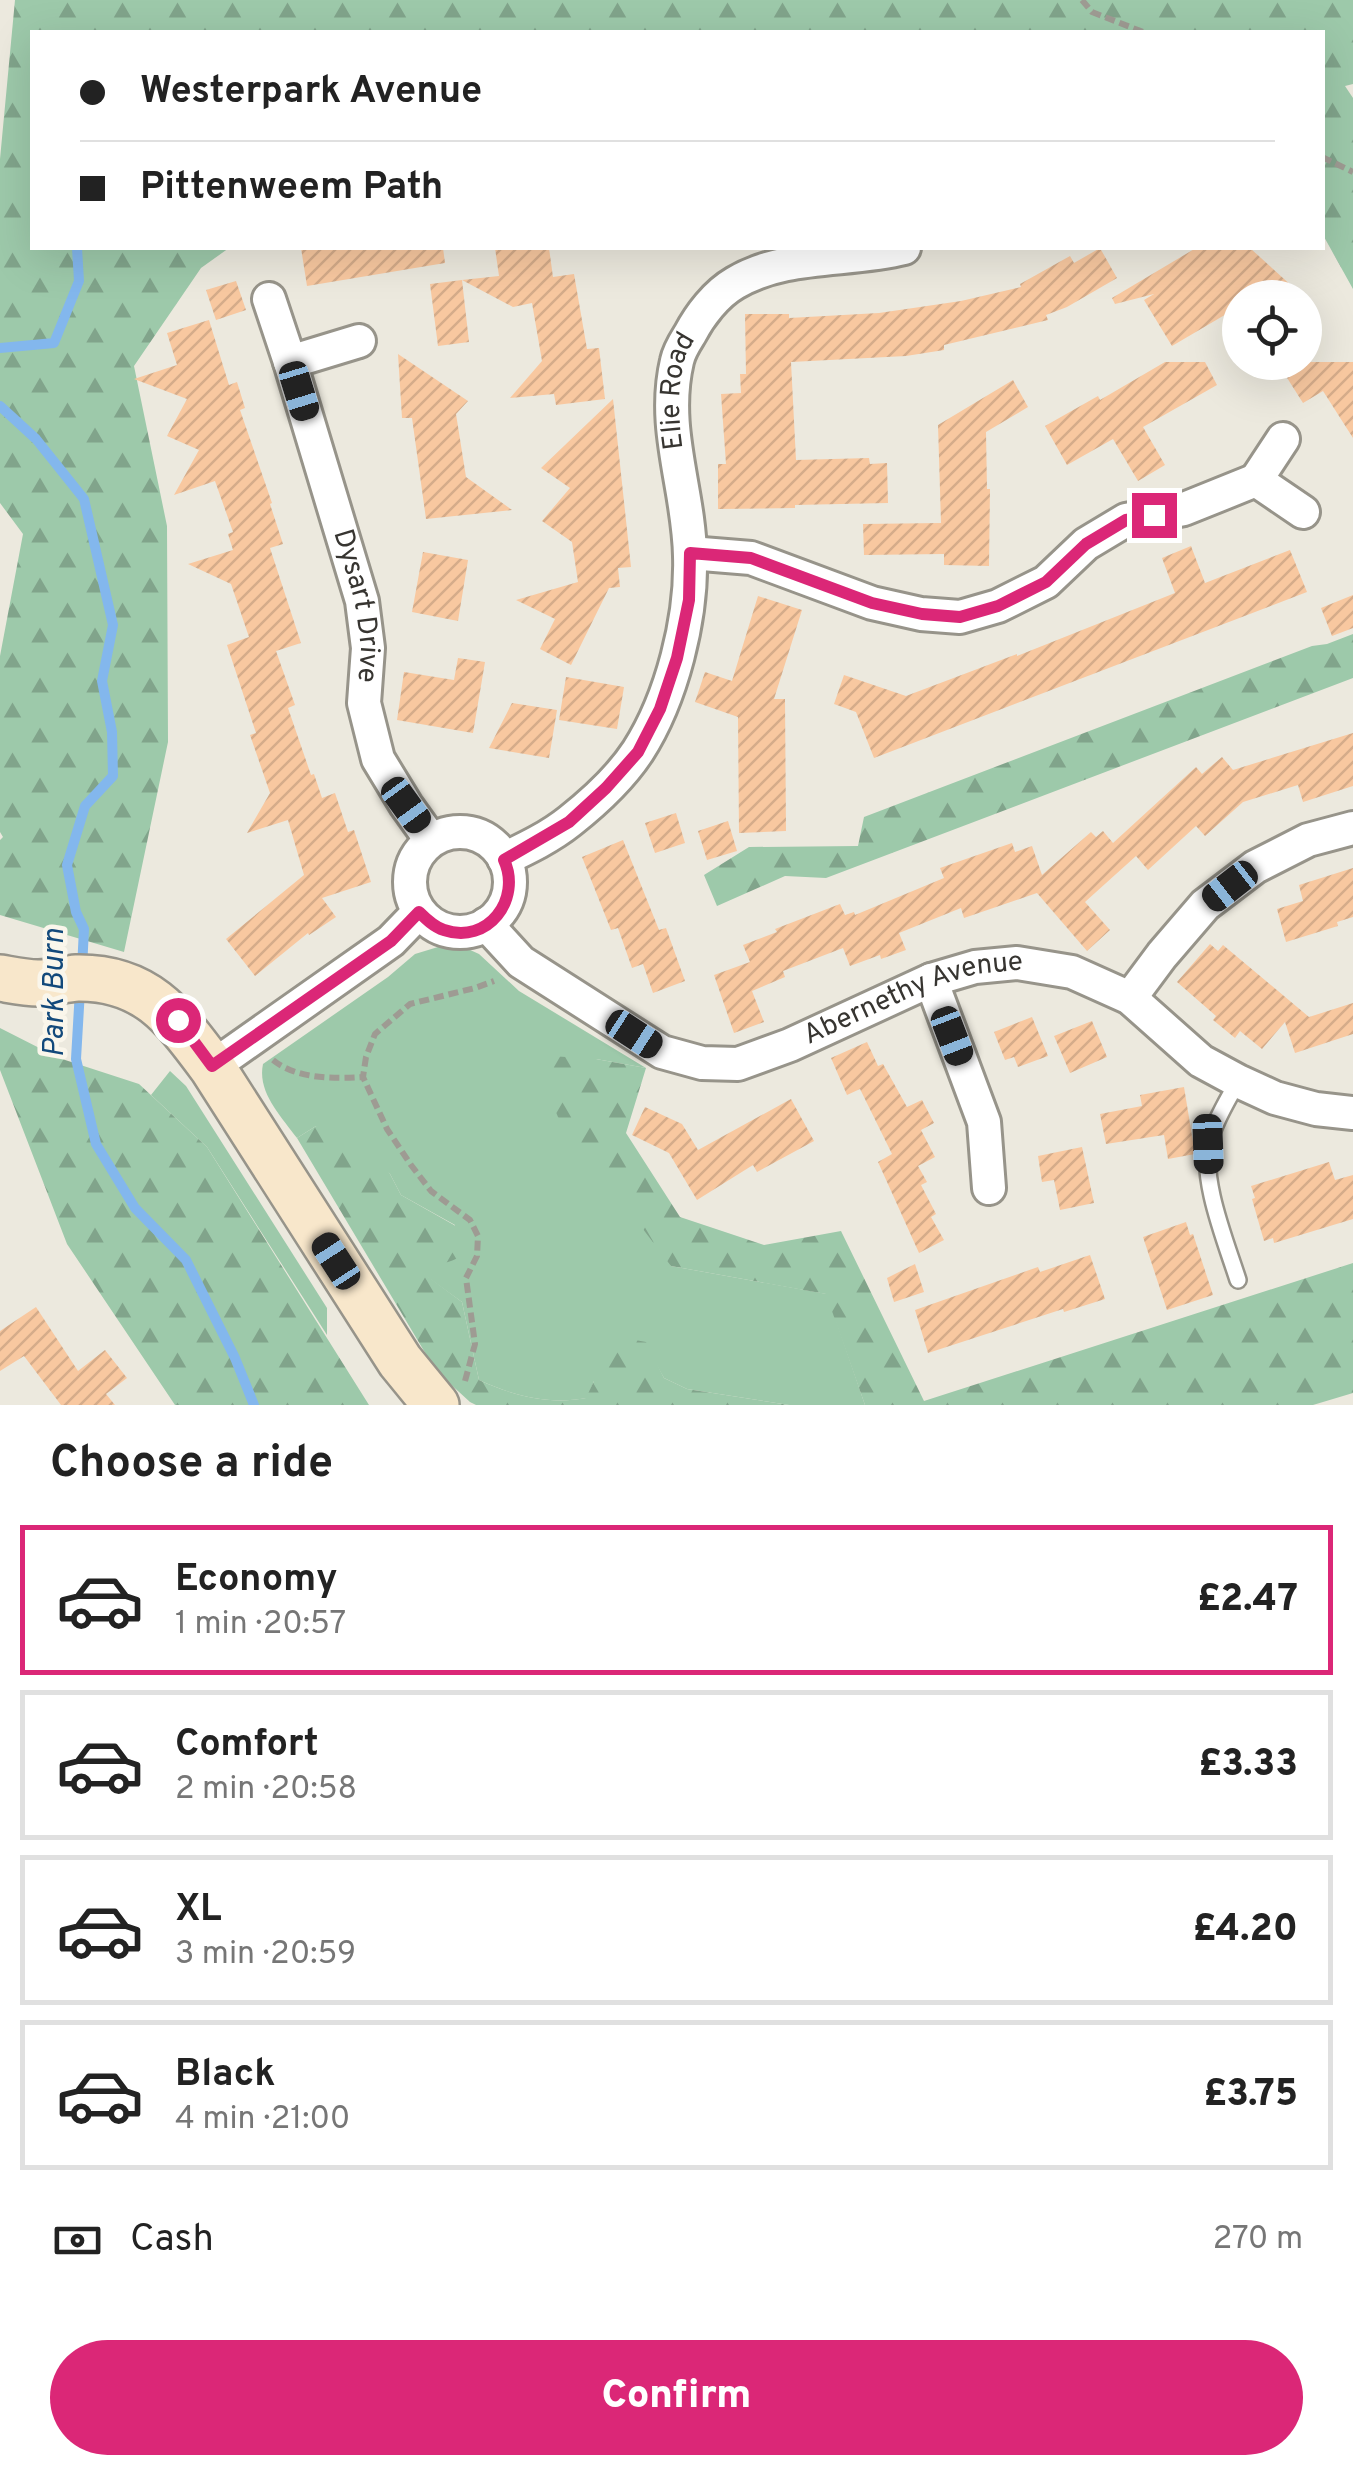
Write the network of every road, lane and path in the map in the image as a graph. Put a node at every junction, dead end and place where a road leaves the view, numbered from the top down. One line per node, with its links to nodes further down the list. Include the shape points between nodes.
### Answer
1 (1082, 0): 2 (path, via 1092,12)
2 (1138, 30)
3 (1325, 159): 4 (path)
4 (1353, 172)
5 (895, 250): 12 (street, Elie Road, via 778,265 733,284 700,315 677,357 670,414)
6 (269, 299): 8 (street, Dysart Drive)
7 (358, 341): 8 (street)
8 (290, 362): 14 (street, Dysart Drive, via 362,601 368,648 364,703 378,760)
9 (1283, 439): 10 (street)
10 (1256, 480): 11 (street); 12 (street, via 1184,509 1126,520 1086,544 1046,582 960,617 872,603 751,558)
11 (1303, 512)
12 (690, 553): 15 (street, Elie Road, via 677,658 638,752 569,822)
13 (1353, 828): 21 (street, via 1308,840 1255,866 1205,905)
14 (431, 840): 15 (street, via 465,831 496,846); 16 (street, via 409,879)
15 (504, 860): 17 (street, via 506,904)
16 (419, 912): 17 (street, via 444,930); 22 (street, via 391,941)
17 (486, 924): 18 (street, Abernethy Avenue)
18 (521, 962): 20 (street, Abernethy Avenue, via 662,1052 702,1063 738,1064); 24 (path, via 494,981 410,1004 375,1034)
19 (0, 978): 23 (street, via 105,980 137,990 178,1020)
20 (931, 980): 21 (street, Abernethy Avenue, via 1016,963 1072,972); 27 (street, via 984,1122)
21 (1130, 998): 25 (street, Abernethy Avenue, via 1201,1061)
22 (250, 1040): 23 (street); 24 (path, via 279,1065 336,1079)
23 (212, 1066): 29 (street, via 400,1361)
24 (363, 1078): 29 (path, via 411,1165 430,1191 470,1220 478,1236 466,1278 475,1344 470,1369)
25 (1238, 1081): 26 (street, Abernethy Avenue, via 1275,1098); 28 (lane, via 1208,1144 1210,1190)
26 (1353, 1113)
27 (989, 1188)
28 (1238, 1280)
29 (449, 1396)

